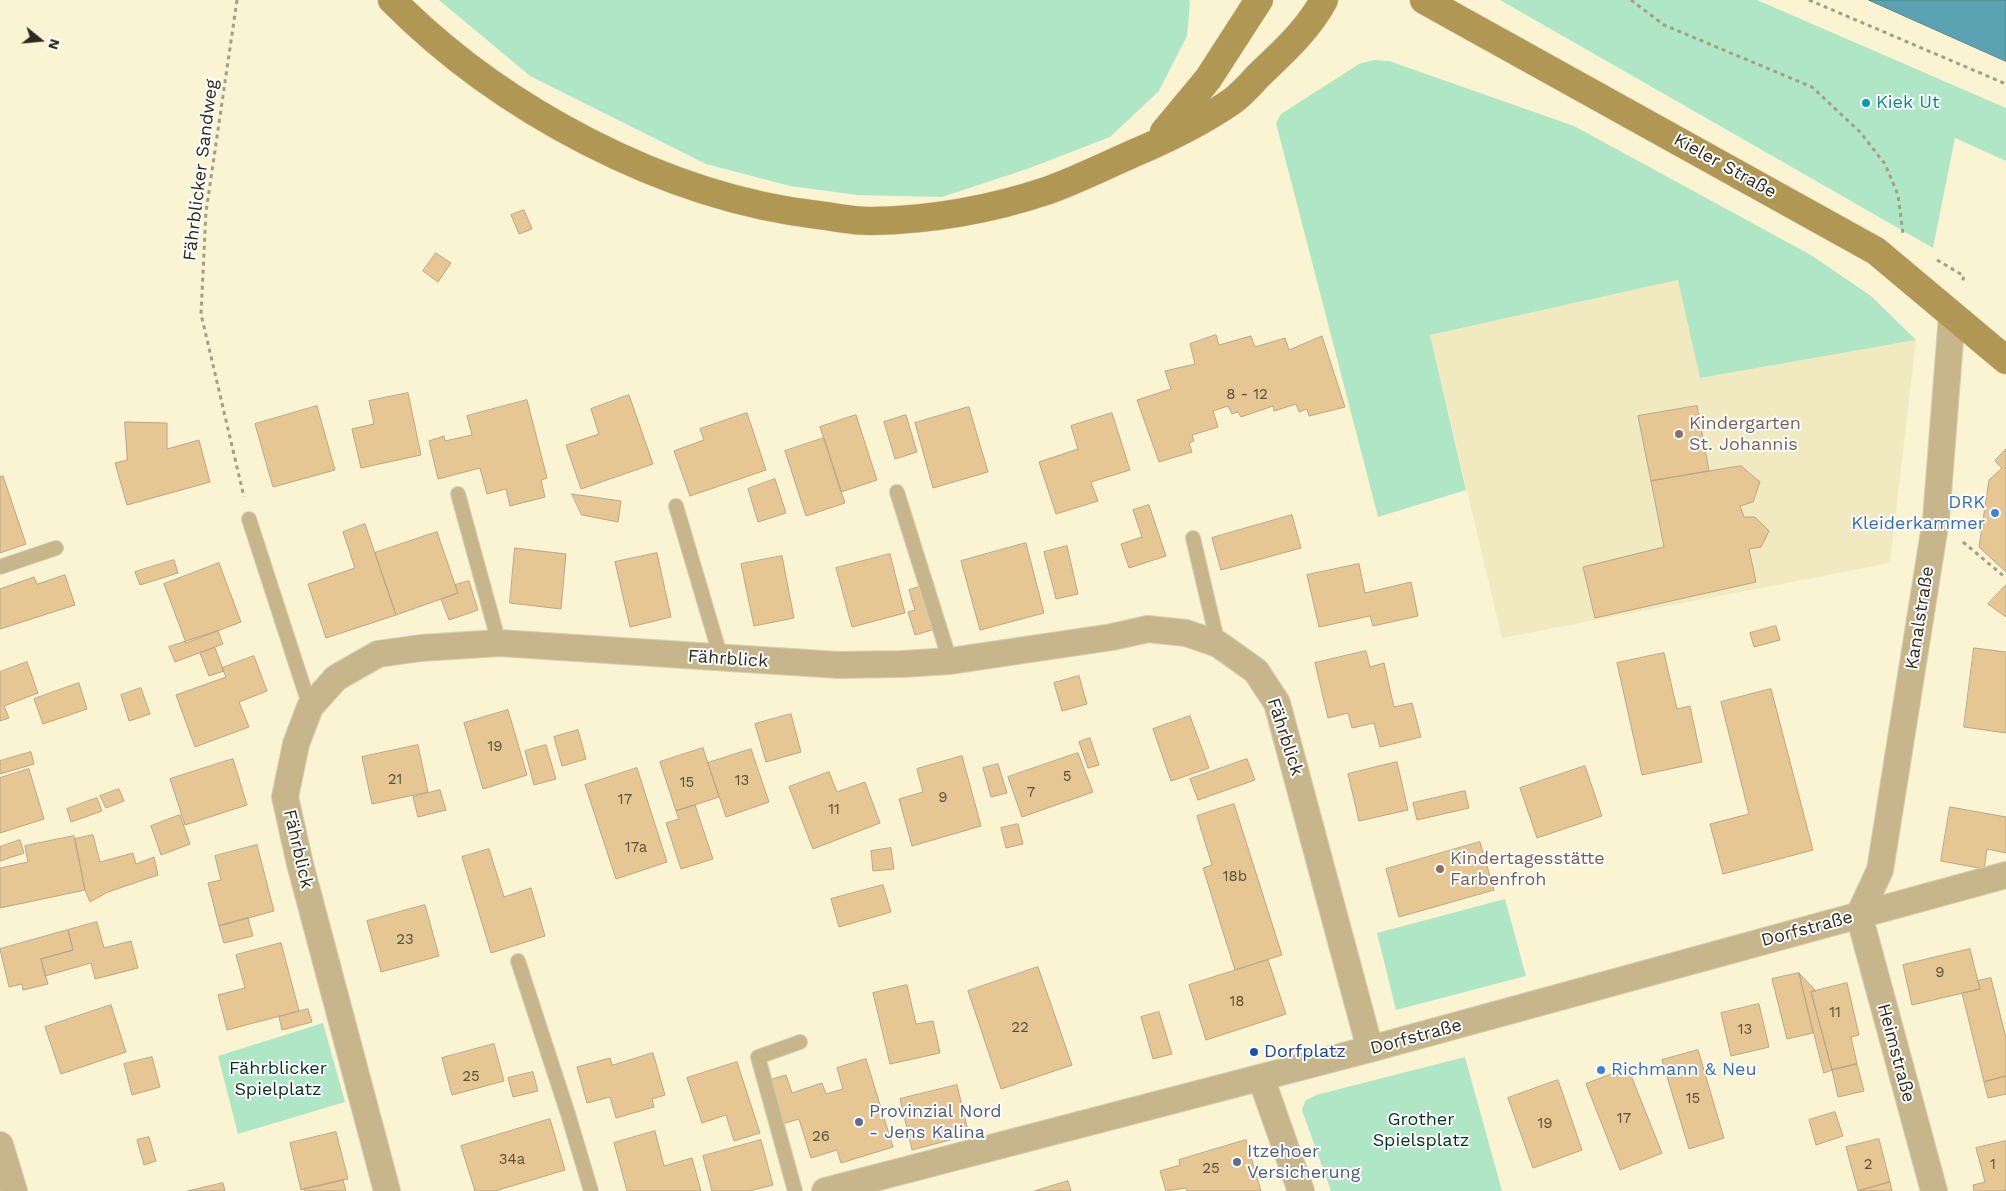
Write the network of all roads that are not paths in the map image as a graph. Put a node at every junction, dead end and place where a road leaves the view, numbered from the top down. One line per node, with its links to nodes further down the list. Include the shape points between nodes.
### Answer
1 (392, 0): 7 (main road, via 423,31 515,100 600,147 676,181 746,203 869,221 919,218 983,208 1050,190)
2 (1236, 0): 6 (main road)
3 (1259, 0): 6 (main road)
4 (1324, 0): 7 (main road, via 1315,17 1292,43 1232,101)
5 (1424, 0): 8 (main road, Kieler Straße, via 1876,251)
6 (1230, 46): 7 (main road, via 1208,79)
7 (1153, 145)
8 (1952, 315): 9 (main road, Kieler Straße); 23 (street, Kanalstraße, via 1936,519 1880,870)
9 (2006, 360)
10 (897, 492): 20 (lane)
11 (458, 494): 17 (lane)
12 (676, 506): 19 (lane)
13 (249, 519): 21 (lane)
14 (1194, 538): 18 (lane)
15 (56, 548): 16 (lane)
16 (0, 567)
17 (498, 643): 19 (street, Fährblick); 21 (street, Fährblick, via 378,654 336,678)
18 (1218, 644): 20 (street, Fährblick, via 1186,633 1148,629); 26 (street, Fährblick, via 1256,671 1277,703)
19 (721, 658): 20 (street, Fährblick, via 838,665)
20 (950, 661)
21 (310, 707): 31 (street, Fährblick, via 296,744 285,797)
22 (2006, 875): 23 (street, Dorfstraße)
23 (1859, 915): 26 (street, Dorfstraße); 36 (street, Heimstraße)
24 (518, 961): 32 (lane)
25 (800, 1042): 33 (lane, via 758,1057)
26 (1370, 1049): 27 (street, Dorfstraße)
27 (1261, 1078): 29 (street, Dorfstraße); 35 (street)
28 (0, 1145): 30 (street)
29 (881, 1184): 34 (street, Dorfstraße)
30 (14, 1191)
31 (387, 1191)
32 (591, 1191)
33 (795, 1191)
34 (824, 1191)
35 (1301, 1191)
36 (1934, 1191)

